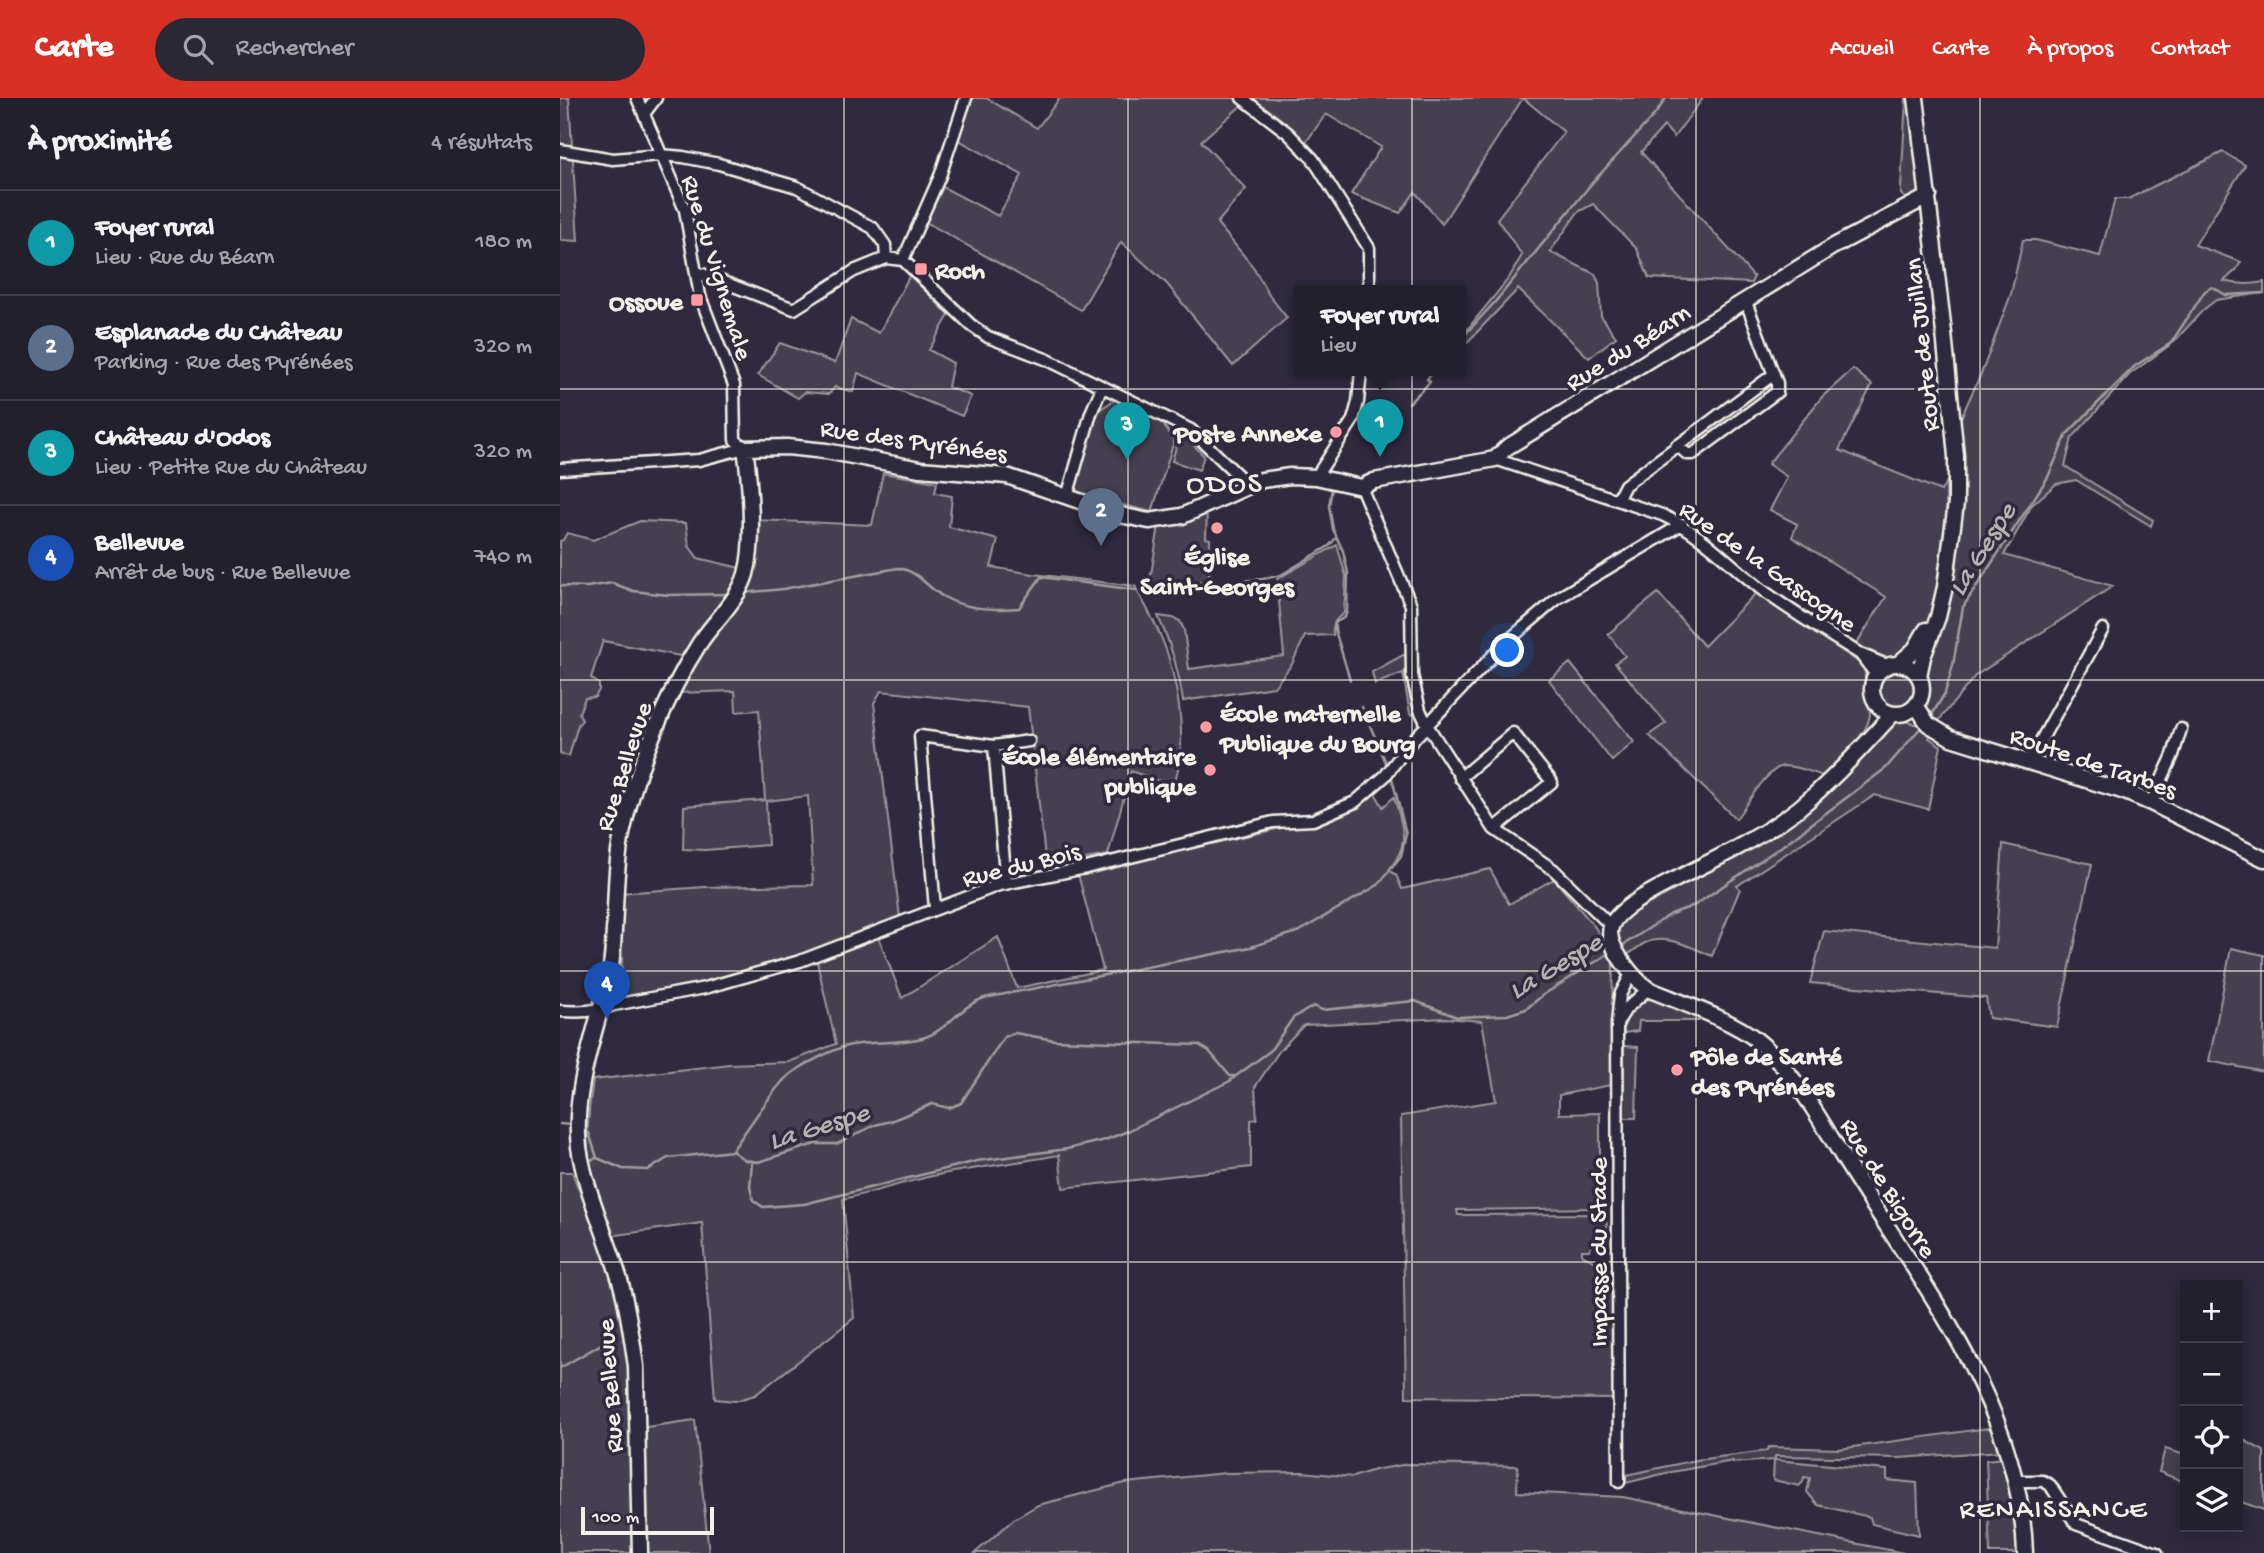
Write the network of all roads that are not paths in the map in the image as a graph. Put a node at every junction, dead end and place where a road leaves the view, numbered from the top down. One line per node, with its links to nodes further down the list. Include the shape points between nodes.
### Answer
1 (637, 98): 6 (street, Rue du Vignemale)
2 (656, 98): 6 (street)
3 (966, 98): 11 (street, via 940,176)
4 (1242, 98): 13 (street, via 1289,133 1314,159 1369,248)
5 (1916, 98): 9 (street, Route de Juillan)
6 (644, 114): 8 (street, Rue du Vignemale)
7 (560, 150): 8 (street, via 613,159)
8 (661, 155): 10 (street, via 719,164 797,187 873,228); 12 (street, Rue du Vignemale, via 685,210)
9 (1929, 196): 14 (street, Rue du Béarn, via 1846,239); 28 (street, Route de Juillan, via 1956,456 1956,503)
10 (886, 258): 11 (street); 12 (street, via 854,271 794,309)
11 (903, 260): 17 (street, via 988,337)
12 (697, 272): 19 (street, Rue du Vignemale, via 700,296 733,385 735,440)
13 (1368, 285)
14 (1746, 302): 15 (street); 20 (street, Rue du Béarn)
15 (1773, 374): 18 (street); 18 (street, via 1777,392 1713,440 1693,454)
16 (1361, 376): 22 (street, via 1353,420)
17 (1102, 387): 23 (street, via 1191,430); 25 (street)
18 (1677, 445): 26 (street, via 1625,485)
19 (745, 448): 21 (street, Rue des Pyrénées, via 699,460); 25 (street, Rue des Pyrénées, via 787,447 920,469 989,473); 52 (street, Rue Bellevue, via 752,543 742,584 699,643 673,690 631,799 615,890 611,967)
20 (1494, 459): 24 (street, Rue du Béarn); 26 (street, Rue de la Gascogne)
21 (560, 469)
22 (1316, 477): 23 (street, Rue des Pyrénées, via 1290,476); 24 (street, Rue des Pyrénées)
23 (1249, 486): 25 (street, Rue des Pyrénées, via 1182,516 1149,521)
24 (1362, 487): 37 (street, via 1411,605 1412,675)
25 (1067, 496)
26 (1617, 500): 27 (street, Rue de la Gascogne)
27 (1682, 524): 30 (street, Rue de la Gascogne, via 1763,590); 37 (street, Rue du Bois, via 1558,598 1504,645)
28 (1944, 587): 31 (street, Route de Juillan, via 1915,649); 33 (street, Route de Juillan)
29 (2103, 629): 42 (street)
30 (1860, 654): 31 (street, Rue de la Gascogne); 32 (street, Rue de la Gascogne)
31 (1893, 665): 32 (street); 33 (street, via 1906,666)
32 (1876, 675): 34 (street, via 1872,691)
33 (1919, 676): 35 (street, via 1922,692)
34 (1877, 705): 36 (street); 41 (street, via 1872,723)
35 (1916, 705): 36 (street); 42 (street, Route de Tarbes, via 1928,724 1951,738)
36 (1893, 714): 41 (street)
37 (1427, 725): 43 (street); 47 (street, Rue du Bois, via 1385,776 1355,802 1313,820 1273,822)
38 (2181, 729): 44 (street)
39 (1029, 741): 40 (street)
40 (994, 746): 47 (street); 48 (street, via 920,736)
41 (1848, 762): 49 (street, via 1797,809 1640,899)
42 (2029, 762): 44 (street, Route de Tarbes)
43 (1460, 778): 45 (street); 45 (street, via 1513,733 1552,782)
44 (2151, 803): 46 (street, Route de Tarbes)
45 (1494, 829): 49 (street, via 1554,870)
46 (2264, 859)
47 (1006, 884): 48 (street, Rue du Bois)
48 (935, 908): 52 (street, Rue du Bois, via 800,961 705,988)
49 (1611, 926): 50 (street, Rue de Bigorre, via 1612,941)
50 (1631, 974): 51 (street, Rue de Bigorre); 54 (street, Impasse du Stade, via 1620,995)
51 (1648, 989): 54 (street); 55 (street, Rue de Bigorre, via 1741,1030 1758,1041 1793,1079 1951,1329 1987,1395)
52 (600, 1010): 53 (street, Rue du Bois); 57 (street, Rue Bellevue, via 587,1060 579,1144 584,1176 622,1286 632,1336)
53 (560, 1011)
54 (1617, 1023): 56 (street, Impasse du Stade)
55 (2016, 1481): 58 (street, Rue de Bigorre); 59 (street, via 2043,1481 2076,1524)
56 (1619, 1482)
57 (640, 1553)
58 (2025, 1553)
59 (2157, 1553)

